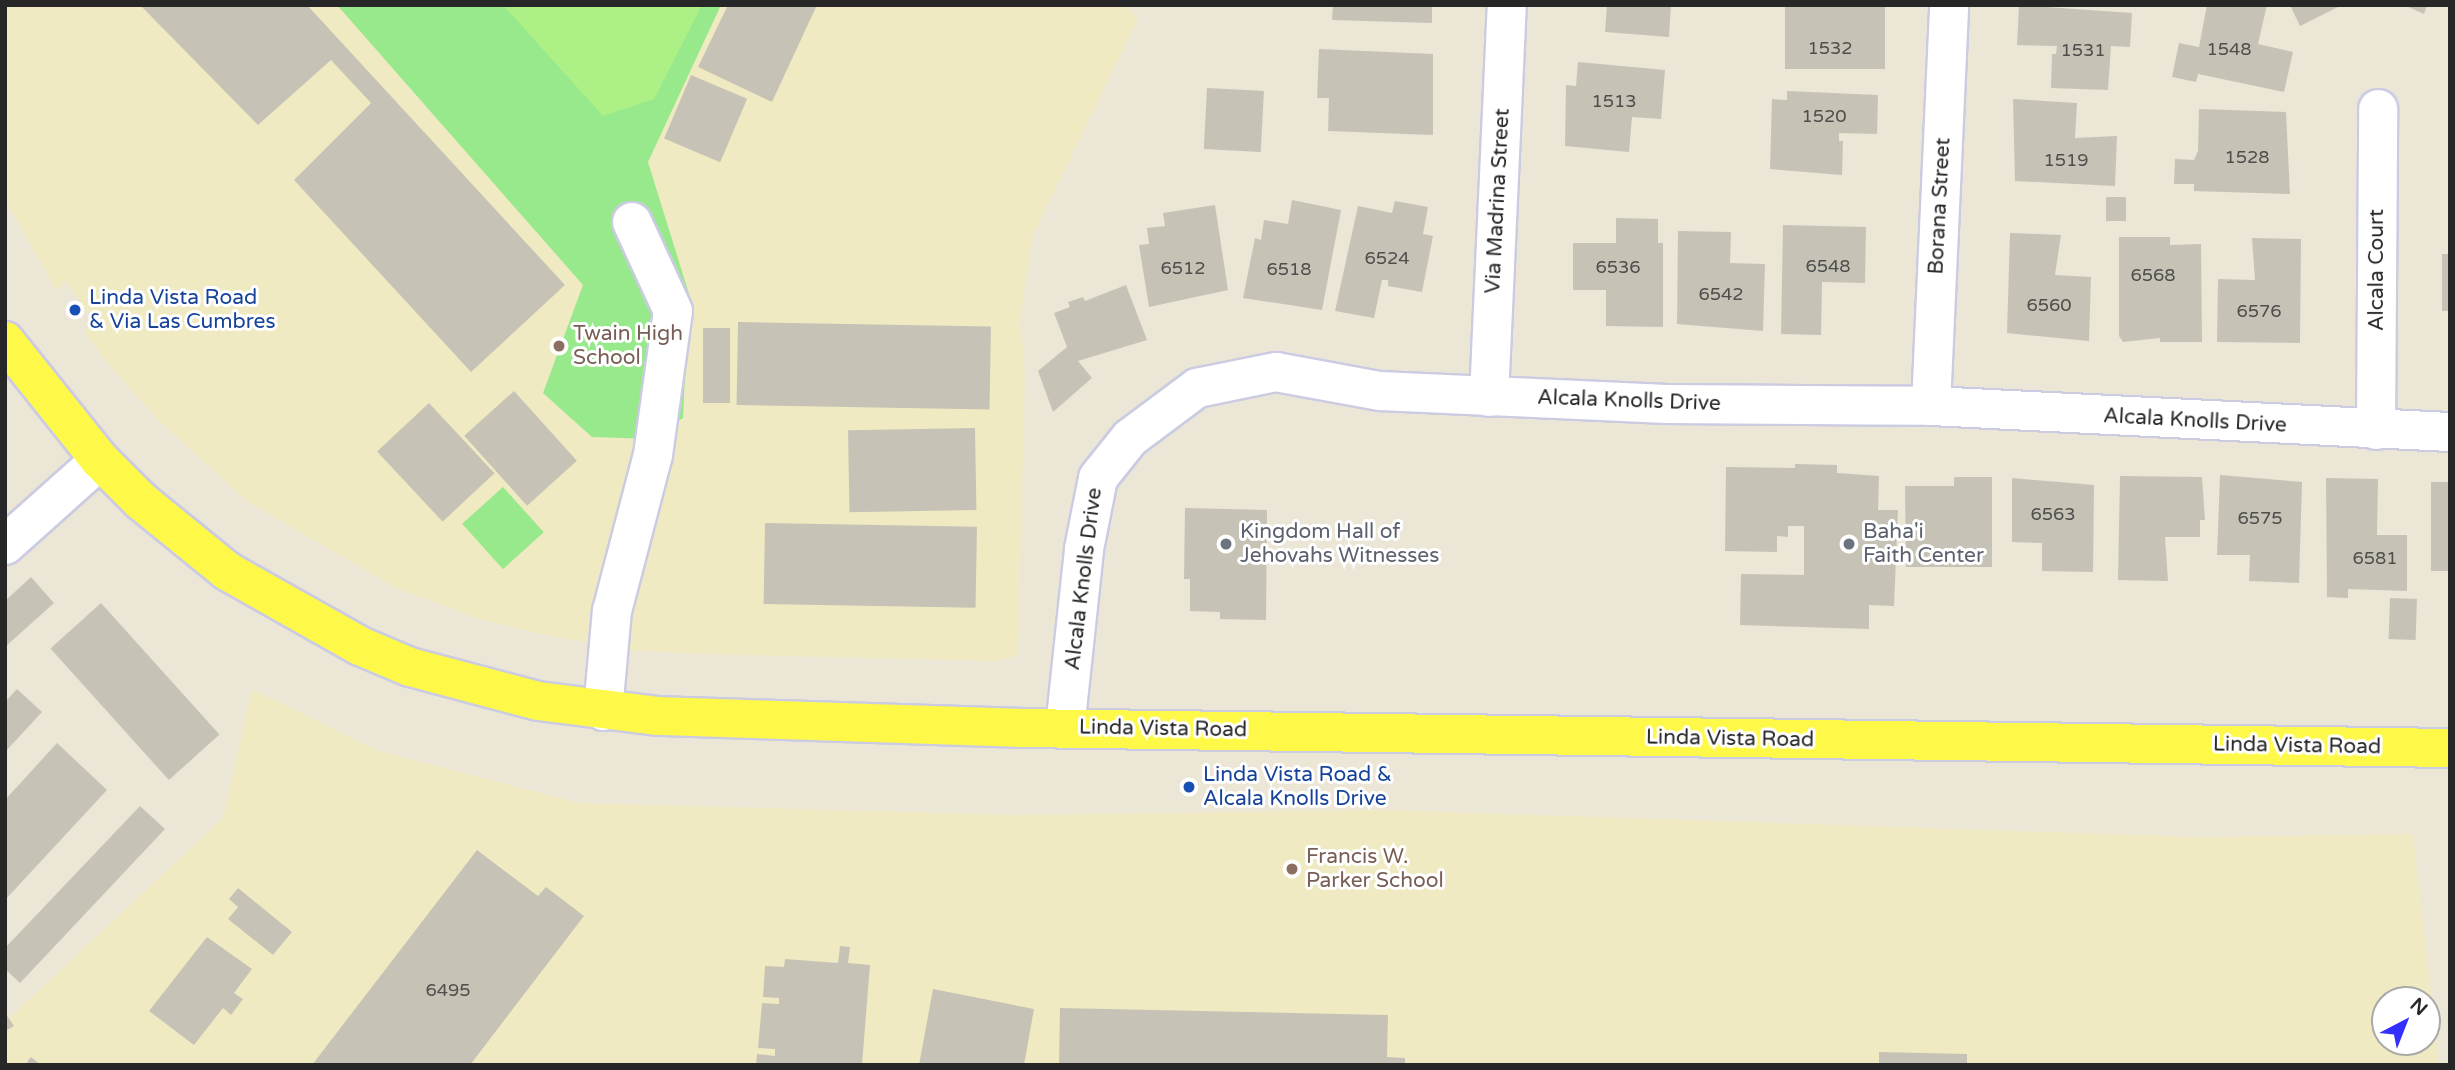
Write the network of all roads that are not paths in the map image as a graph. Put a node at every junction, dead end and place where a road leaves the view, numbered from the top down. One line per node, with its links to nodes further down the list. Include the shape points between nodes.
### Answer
1 (1507, 5): 6 (street, Via Madrina Street)
2 (1949, 5): 7 (street, Borana Street)
3 (2378, 109): 8 (street, Alcala Court)
4 (632, 222): 12 (street, via 673,310 653,456 612,611)
5 (5, 341): 10 (main road, Linda Vista Road)
6 (1489, 397): 7 (street, Alcala Knolls Drive); 13 (street, Alcala Knolls Drive, via 1380,391 1276,372 1197,388 1130,438 1098,478 1084,549)
7 (1931, 406): 8 (street, Alcala Knolls Drive)
8 (2376, 430): 9 (street, Alcala Knolls Drive)
9 (2450, 432)
10 (100, 460): 11 (street); 12 (main road, Linda Vista Road, via 141,501 227,571 360,646 471,685)
11 (5, 545)
12 (603, 711): 13 (main road, Linda Vista Road)
13 (1065, 727): 14 (main road, Linda Vista Road)
14 (2450, 748)

